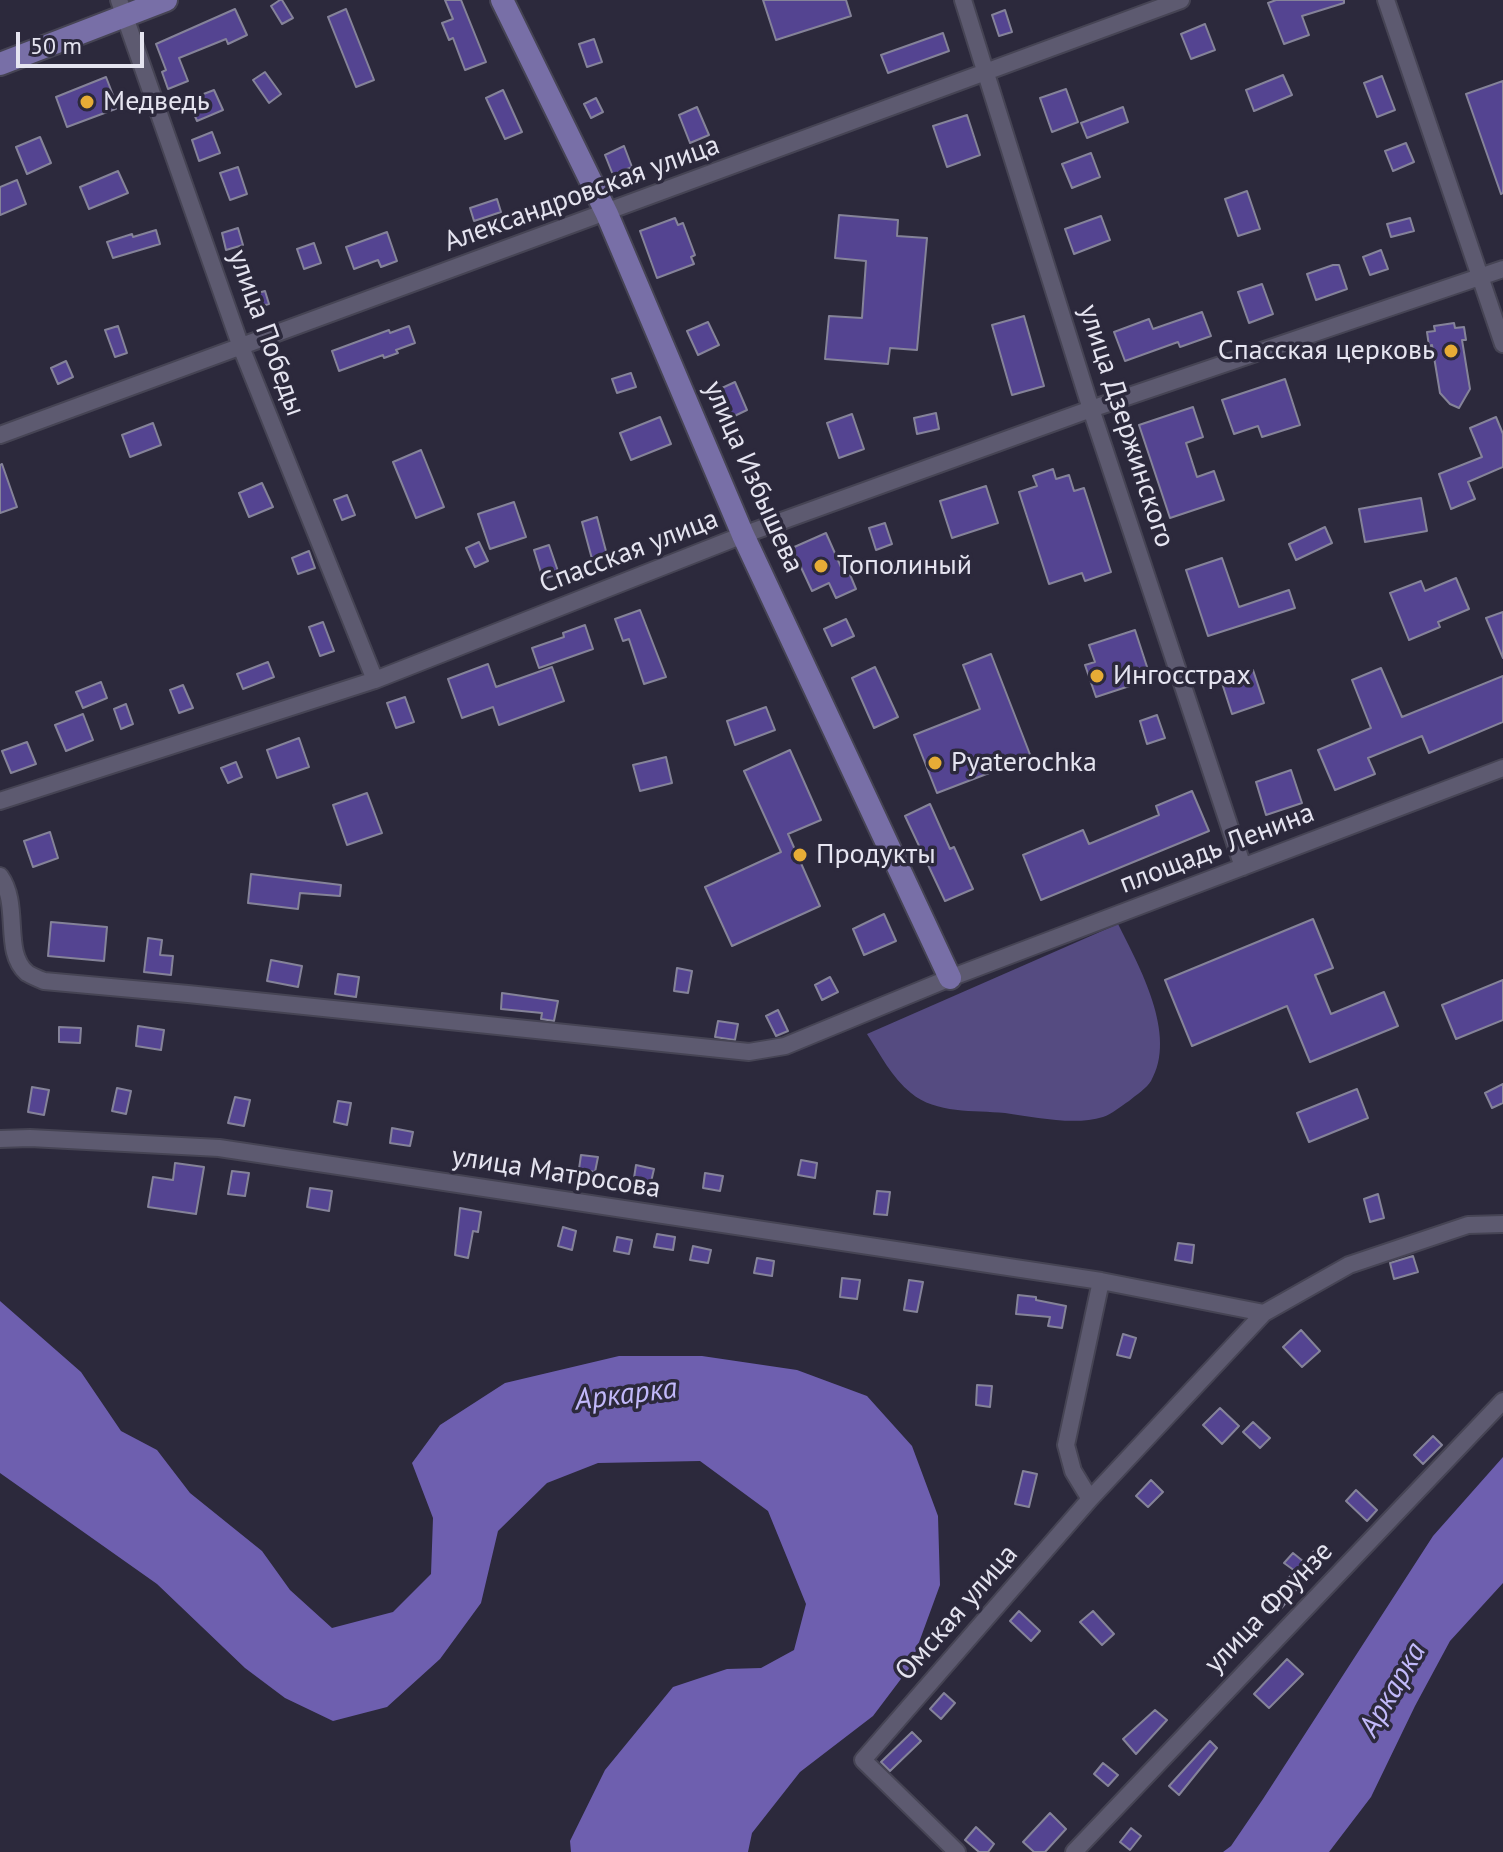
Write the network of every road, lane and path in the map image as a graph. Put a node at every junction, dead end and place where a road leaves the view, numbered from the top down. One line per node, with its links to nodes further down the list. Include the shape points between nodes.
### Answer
1 (166, 0): 6 (main road)
2 (502, 0): 9 (main road, улица Избышева)
3 (963, 0): 8 (street, улица Дзержинского)
4 (1181, 0): 8 (street, Александровская улица)
5 (1386, 0): 11 (street)
6 (122, 8): 7 (main road); 13 (street, улица Победы)
7 (0, 64)
8 (986, 70): 9 (street, Александровская улица); 14 (street, улица Дзержинского)
9 (607, 214): 13 (street, Александровская улица); 16 (main road, улица Избышева)
10 (1503, 269): 11 (street, Спасская улица)
11 (1479, 278): 12 (street); 14 (street, Спасская улица)
12 (1503, 344)
13 (241, 347): 15 (street, Александровская улица); 17 (street, улица Победы)
14 (1091, 409): 16 (street, Спасская улица); 20 (street, улица Дзержинского)
15 (0, 435)
16 (743, 535): 17 (street, Спасская улица); 22 (main road, улица Избышева)
17 (375, 680): 19 (street, Спасская улица)
18 (1503, 768): 20 (street, площадь Ленина)
19 (0, 801)
20 (1243, 867): 22 (street, площадь Ленина)
21 (0, 876): 22 (street, площадь Ленина, via 11,900 14,950 26,972 44,981 749,1052 785,1046)
22 (950, 978)
23 (0, 1139): 25 (street, улица Матросова, via 219,1148)
24 (1503, 1224): 26 (street, Омская улица, via 1468,1225 1349,1265)
25 (1101, 1281): 26 (street); 28 (street, via 1066,1445 1073,1471)
26 (1264, 1313): 28 (street, Омская улица)
27 (1503, 1401): 30 (street, улица Фрунзе)
28 (1090, 1499): 29 (street, Омская улица, via 863,1760)
29 (957, 1852)
30 (1074, 1852)

